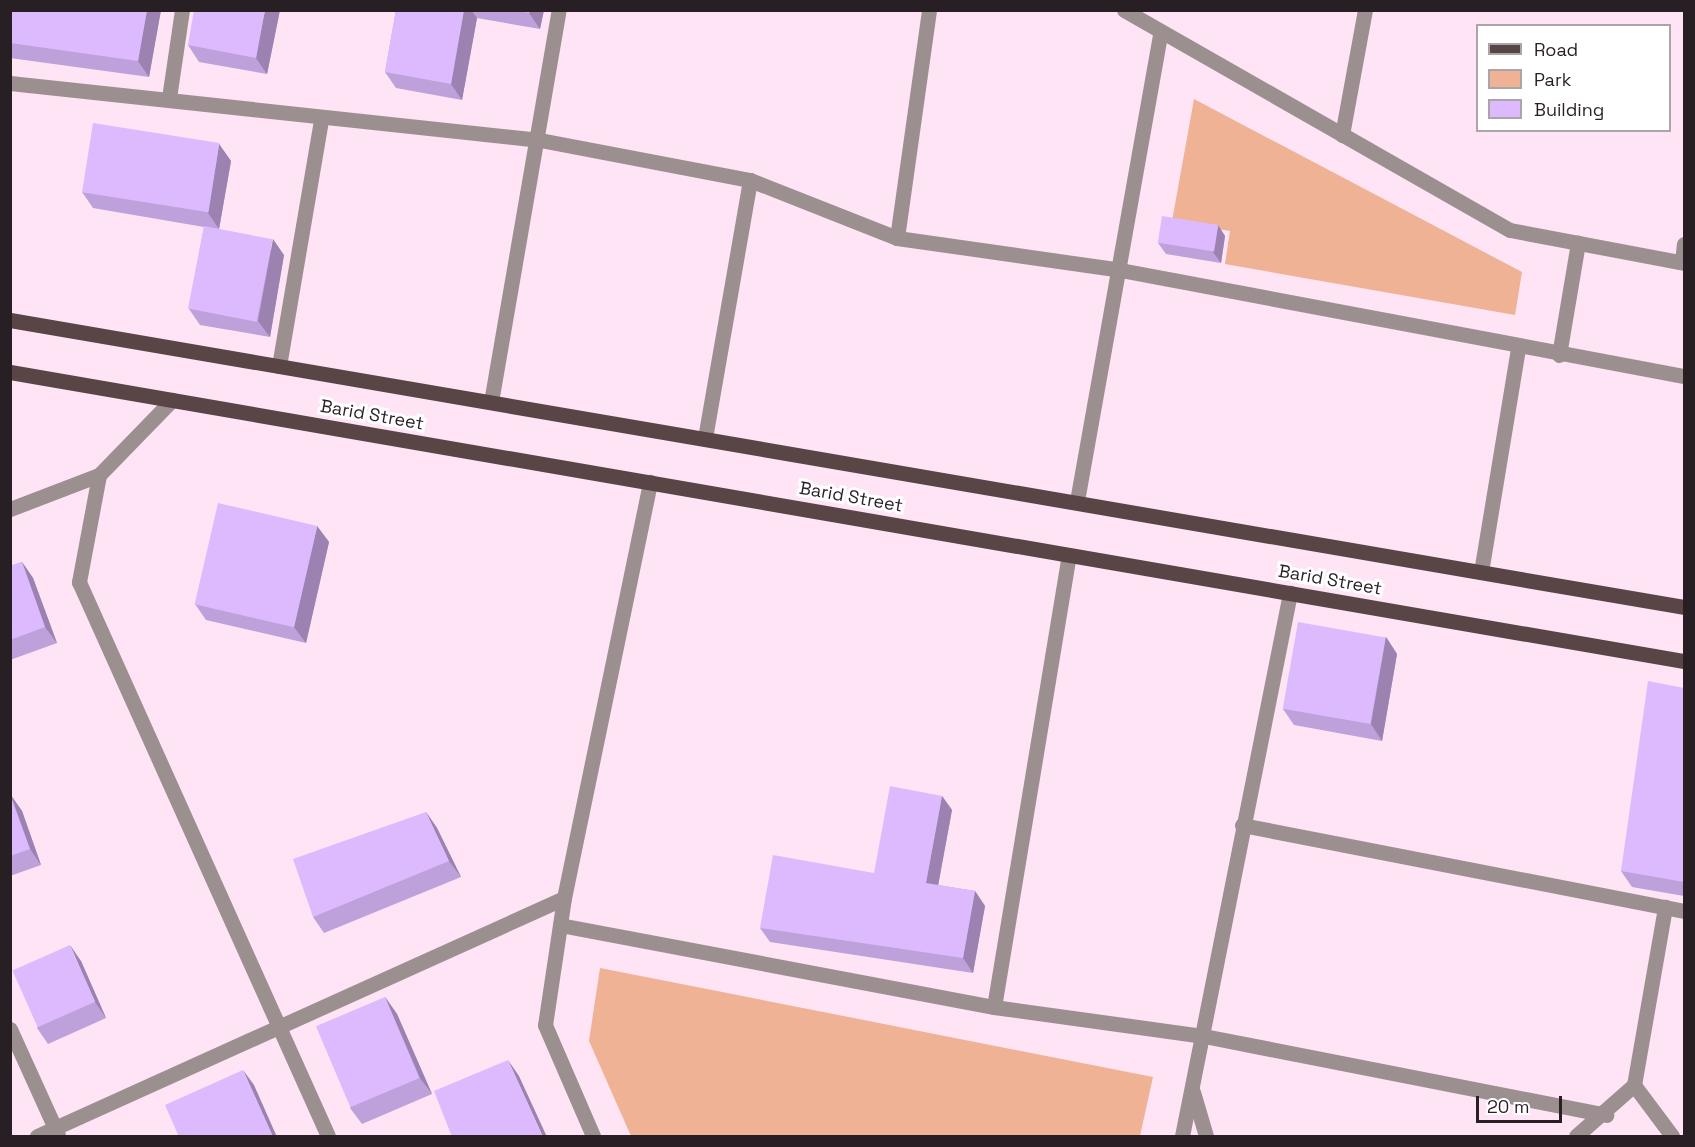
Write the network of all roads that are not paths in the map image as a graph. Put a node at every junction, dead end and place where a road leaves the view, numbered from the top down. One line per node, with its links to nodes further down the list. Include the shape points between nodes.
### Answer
1 (182, 10): 8 (street)
2 (559, 10): 11 (street)
3 (929, 10): 13 (street)
4 (1124, 10): 6 (street)
5 (1365, 10): 10 (street)
6 (1161, 31): 10 (street); 17 (street)
7 (10, 83): 8 (street)
8 (170, 98): 9 (street)
9 (321, 118): 11 (street); 21 (street)
10 (1342, 135): 14 (street, via 1510,230)
11 (540, 140): 12 (street); 25 (street)
12 (750, 180): 13 (street); 26 (street)
13 (897, 238): 17 (street)
14 (1578, 243): 16 (street); 20 (street)
15 (1684, 244): 16 (street)
16 (1683, 262)
17 (1115, 270): 19 (street); 29 (street)
18 (10, 320): 21 (main road, Barid Street)
19 (1518, 348): 20 (street); 32 (street)
20 (1559, 355): 23 (street)
21 (279, 366): 25 (main road, Barid Street)
22 (10, 372): 24 (main road, Barid Street)
23 (1684, 376)
24 (172, 400): 27 (street); 28 (main road, Barid Street)
25 (491, 402): 26 (main road, Barid Street)
26 (705, 438): 29 (main road, Barid Street)
27 (99, 475): 30 (street); 42 (street, via 79,582)
28 (650, 482): 31 (main road, Barid Street); 37 (street)
29 (1077, 501): 32 (main road, Barid Street)
30 (10, 509)
31 (1069, 555): 33 (main road, Barid Street); 41 (street)
32 (1481, 572): 34 (main road, Barid Street)
33 (1290, 593): 35 (main road, Barid Street); 36 (street)
34 (1684, 607)
35 (1684, 661)
36 (1242, 825): 38 (street); 44 (street)
37 (564, 898): 40 (street); 42 (street)
38 (1665, 907): 39 (street); 45 (street)
39 (1684, 910)
40 (560, 925): 41 (street); 51 (street, via 545,1025)
41 (994, 1007): 44 (street)
42 (279, 1027): 48 (street); 50 (street)
43 (10, 1029): 48 (street)
44 (1204, 1036): 46 (street); 47 (street)
45 (1634, 1085): 47 (street); 55 (street)
46 (1192, 1089): 52 (street); 53 (street)
47 (1606, 1115): 54 (street)
48 (57, 1132): 49 (street)
49 (37, 1137)
50 (328, 1137)
51 (593, 1137)
52 (1182, 1137)
53 (1206, 1137)
54 (1576, 1137)
55 (1672, 1137)

